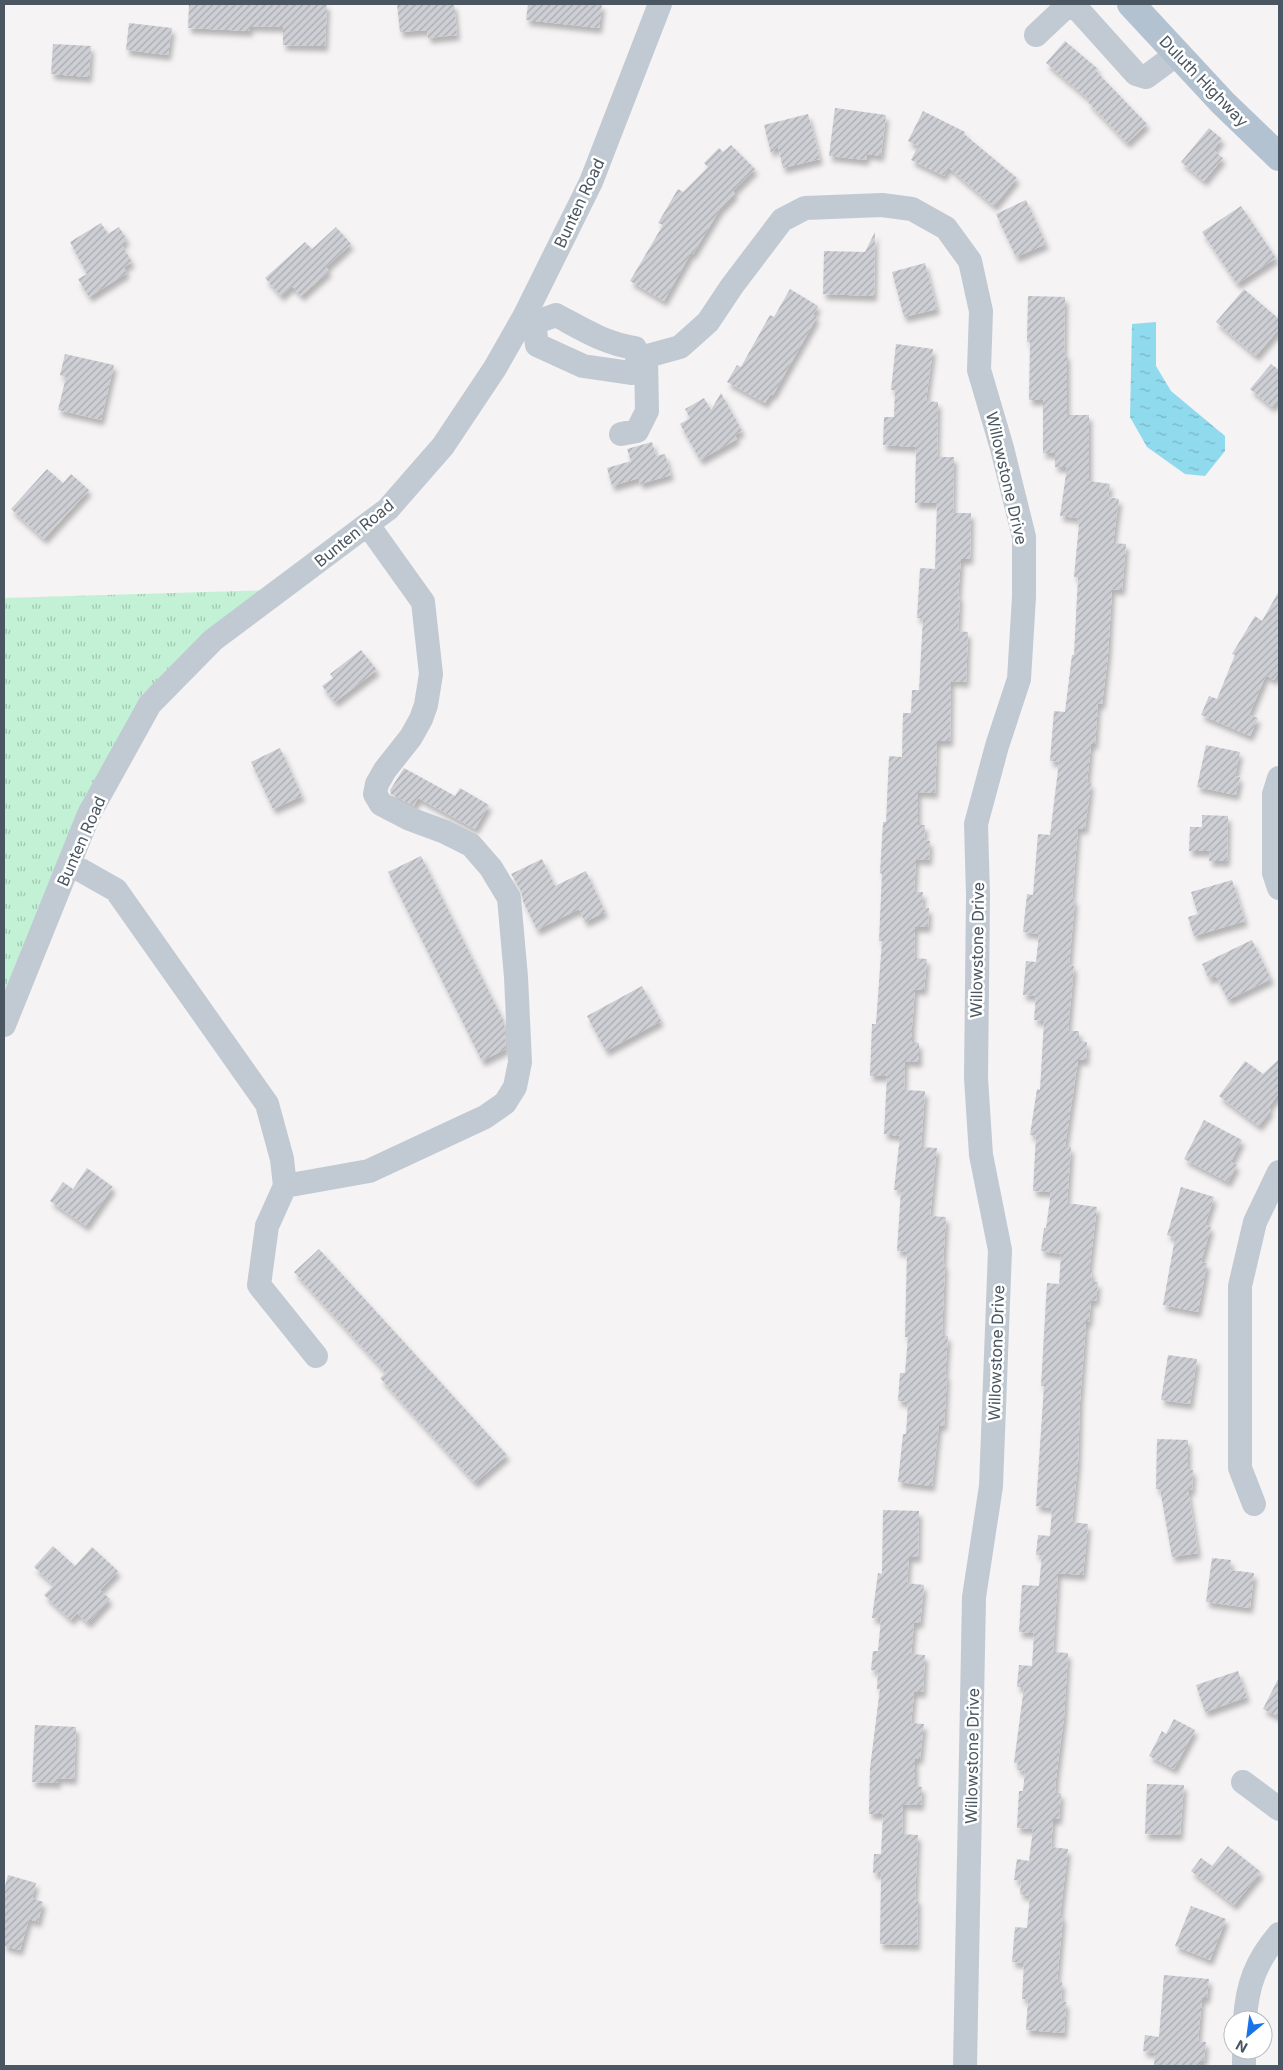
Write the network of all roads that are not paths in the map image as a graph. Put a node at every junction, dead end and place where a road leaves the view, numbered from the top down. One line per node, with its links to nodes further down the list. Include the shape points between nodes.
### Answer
1 (660, 4): 8 (street, Bunten Road, via 591,182)
2 (1069, 4): 5 (street)
3 (1073, 4): 6 (street, via 1136,74 1146,77)
4 (1131, 4): 6 (main road, Duluth Highway)
5 (1036, 35)
6 (1176, 54): 7 (main road, Duluth Highway)
7 (1279, 157)
8 (529, 320): 9 (street, via 556,315); 11 (street, Willowstone Drive, via 537,345 583,366); 13 (street, Bunten Road, via 443,446 388,509)
9 (605, 341): 10 (street, via 635,348); 11 (street)
10 (643, 358): 11 (street, Willowstone Drive, via 631,373); 12 (street, via 647,411 637,431); 26 (street, Willowstone Drive, via 680,347 708,322 782,220 805,208 882,205 912,210 946,228 970,261 980,311 979,370 1024,537 1019,679 976,824 976,1078 981,1155 1000,1250 991,1486 974,1597)
11 (598, 368)
12 (621, 434)
13 (368, 525): 15 (street, Bunten Road, via 214,640 150,704 89,814); 19 (street, via 423,602 431,674 421,719 385,770 375,794 380,804 471,845 509,898 520,1062 515,1087 504,1103 485,1117 369,1171)
14 (1279, 778): 16 (street, via 1274,794 1274,873)
15 (70, 864): 17 (street, Bunten Road); 19 (street, via 116,890 267,1104 282,1159)
16 (1279, 888)
17 (4, 1025)
18 (1279, 1172): 21 (street, via 1254,1222 1240,1286 1240,1468)
19 (285, 1186): 20 (street, via 267,1226 259,1285)
20 (316, 1356)
21 (1254, 1504)
22 (1243, 1782): 23 (street)
23 (1279, 1809)
24 (1276, 1942): 25 (street, via 1254,1970)
25 (1245, 2010)
26 (965, 2066)

